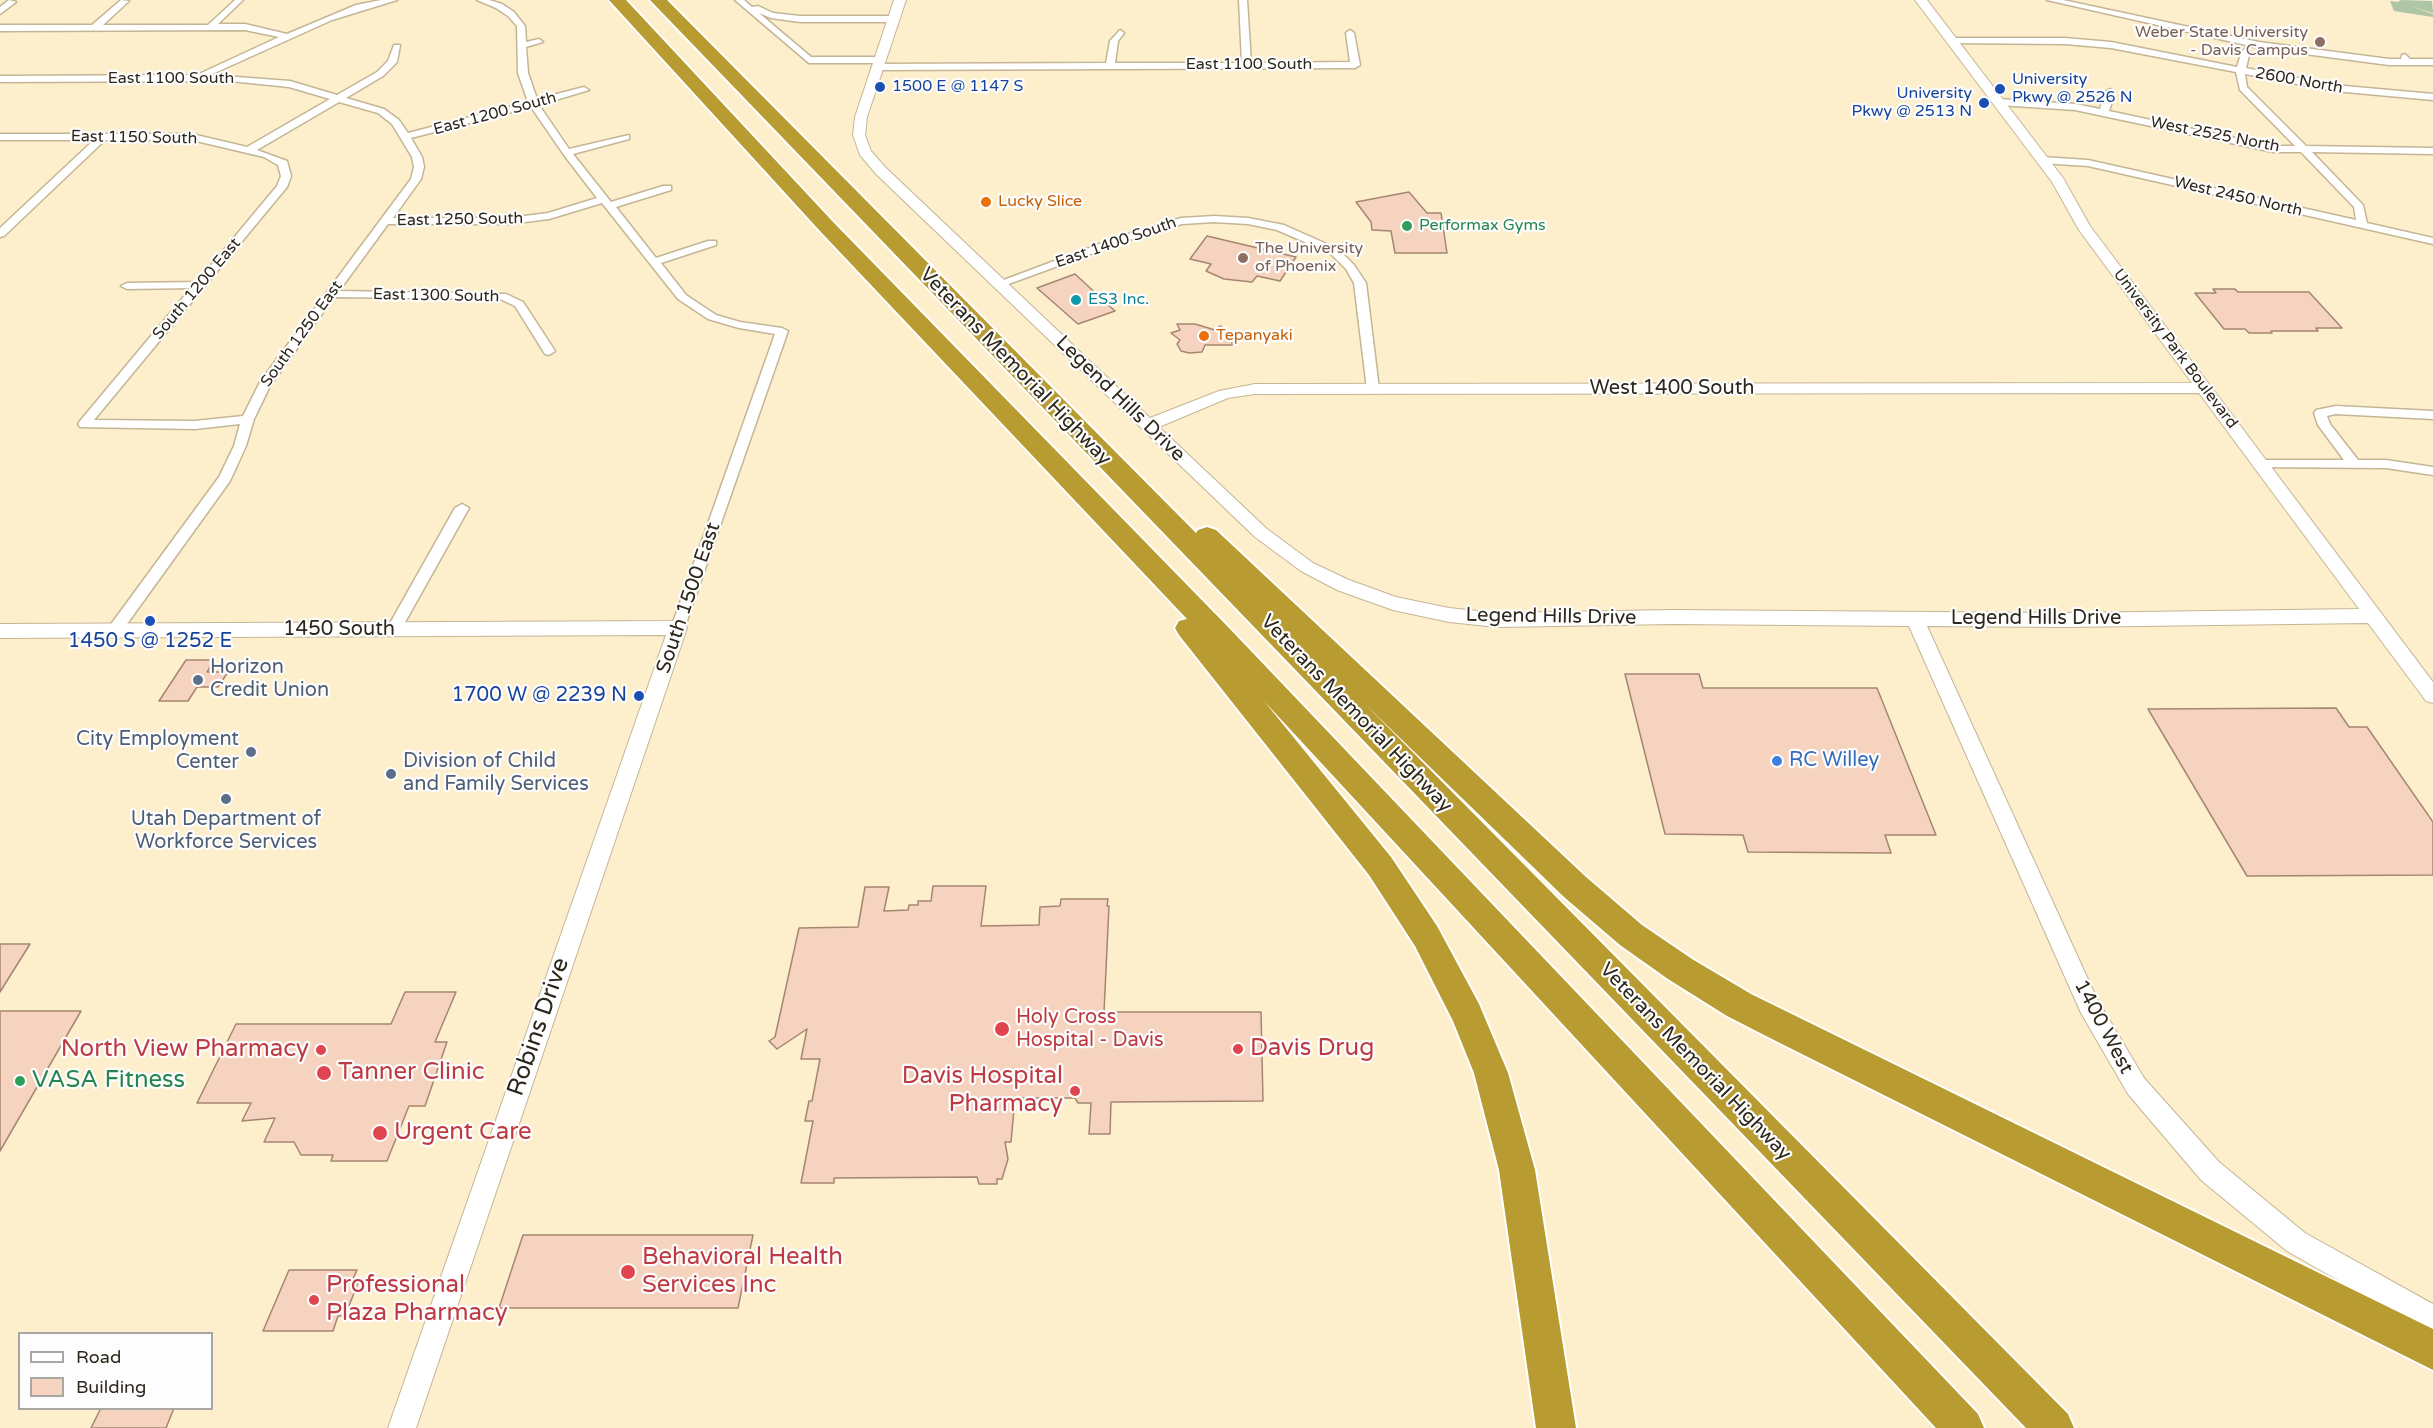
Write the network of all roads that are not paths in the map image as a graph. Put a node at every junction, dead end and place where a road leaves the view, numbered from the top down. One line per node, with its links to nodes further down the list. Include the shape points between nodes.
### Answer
1 (393, 0): 20 (street, via 359,8)
2 (481, 0): 23 (street, via 511,14 521,26)
3 (617, 0): 75 (highway, Veterans Memorial Highway, via 827,226)
4 (658, 0): 64 (highway, Veterans Memorial Highway)
5 (900, 0): 14 (street)
6 (1243, 0): 29 (street)
7 (1921, 0): 21 (street, University Park Boulevard)
8 (2051, 0): 26 (street, via 2280,48 2361,61)
9 (125, 1): 17 (street)
10 (239, 1): 15 (street)
11 (12, 2): 13 (street)
12 (741, 2): 14 (street, via 771,15 800,19); 27 (street, East 1100 South, via 809,60)
13 (0, 11)
14 (894, 20): 27 (street)
15 (210, 27): 17 (street); 20 (street, via 245,27)
16 (0, 28): 17 (street)
17 (94, 28)
18 (1120, 33): 28 (street, via 1114,41)
19 (1350, 33): 29 (street, East 1100 South, via 1355,65)
20 (289, 36): 31 (street)
21 (1952, 41): 30 (street, 2600 North, via 2111,45); 37 (street, University Park Boulevard)
22 (539, 42): 23 (street)
23 (522, 45): 38 (street, via 523,73)
24 (397, 47): 35 (street, via 392,62 380,74)
25 (2246, 51): 30 (street)
26 (2433, 62)
27 (879, 64): 28 (street, East 1100 South); 60 (street, Legend Hills Drive, via 861,117 859,135 865,152)
28 (1110, 65): 29 (street, East 1100 South)
29 (1247, 65)
30 (2241, 70): 36 (street, 2600 North, via 2334,88); 45 (street, via 2240,80 2249,95)
31 (196, 78): 32 (street, East 1100 South); 35 (street, East 1100 South, via 270,81)
32 (0, 79)
33 (584, 90): 38 (street, East 1200 South)
34 (2110, 92): 39 (street)
35 (341, 97): 42 (street, South 1250 East, via 381,111 396,122); 44 (street)
36 (2433, 97)
37 (1999, 102): 39 (street, West 2525 North); 49 (street, University Park Boulevard)
38 (534, 104): 42 (street, East 1200 South); 47 (street)
39 (2104, 112): 45 (street, West 2525 North, via 2257,146)
40 (104, 136): 41 (street, East 1150 South); 44 (street, East 1150 South, via 192,137); 54 (street)
41 (0, 137)
42 (405, 137): 52 (street, South 1250 East, via 417,157 416,179)
43 (626, 137): 47 (street)
44 (249, 150): 48 (street, East 1150 South)
45 (2304, 151): 46 (street, West 2525 North); 55 (street, via 2359,207)
46 (2433, 151)
47 (567, 153): 51 (street)
48 (267, 155): 61 (street, South 1200 East, via 283,163 286,176 282,187)
49 (2042, 160): 55 (street, West 2450 North, via 2088,163); 66 (street, University Park Boulevard, via 2084,226)
50 (667, 188): 51 (street, East 1250 South)
51 (606, 203): 52 (street, East 1250 South, via 509,221); 59 (street)
52 (385, 221): 63 (street, South 1250 East)
53 (0, 222): 54 (street)
54 (12, 222): 56 (street)
55 (2362, 225): 57 (street, West 2450 North)
56 (0, 234)
57 (2433, 241)
58 (712, 243): 59 (street)
59 (654, 262): 78 (street, South 1500 East, via 682,297 712,317 782,331)
60 (999, 284): 67 (street, East 1400 South, via 1180,221 1248,221 1280,227 1334,251 1360,283); 70 (street, Legend Hills Drive)
61 (200, 285): 62 (street); 69 (street, South 1200 East, via 84,424 195,425)
62 (127, 286)
63 (331, 294): 65 (street, East 1300 South, via 502,296 519,303); 69 (street, South 1250 East, via 264,385)
64 (997, 349): 85 (highway, via 1029,366 1575,887 1631,935 1731,1000 1785,1029); 89 (highway, Veterans Memorial Highway)
65 (549, 351)
66 (2203, 388): 67 (street, West 1400 South); 71 (street, University Park Boulevard)
67 (1373, 389): 70 (street, West 1400 South, via 1255,389 1226,393)
68 (2433, 415): 72 (street, via 2346,410 2320,414)
69 (248, 418): 81 (street, South 1250 East, via 225,478)
70 (1148, 425): 77 (street, Legend Hills Drive, via 1262,533 1307,567 1393,603 1497,620)
71 (2260, 464): 72 (street); 76 (street, University Park Boulevard)
72 (2354, 464): 73 (street, via 2405,465)
73 (2433, 471)
74 (462, 508): 79 (street)
75 (1112, 522): 87 (highway, via 1146,574 1380,866 1454,987 1491,1073 1517,1170); 88 (highway, Veterans Memorial Highway)
76 (2374, 616): 77 (street, Legend Hills Drive); 82 (street, University Park Boulevard)
77 (1915, 619): 84 (street, 1400 West, via 2090,1006 2136,1086 2210,1171 2296,1242)
78 (678, 628): 79 (street, 1450 South); 83 (street, South 1500 East)
79 (394, 629): 81 (street, 1450 South)
80 (0, 631): 81 (street, 1450 South)
81 (114, 631)
82 (2433, 696)
83 (595, 866): 86 (street, Robins Drive)
84 (2433, 1318)
85 (2433, 1350)
86 (402, 1428)
87 (1556, 1428)
88 (1964, 1428)
89 (2054, 1428)

